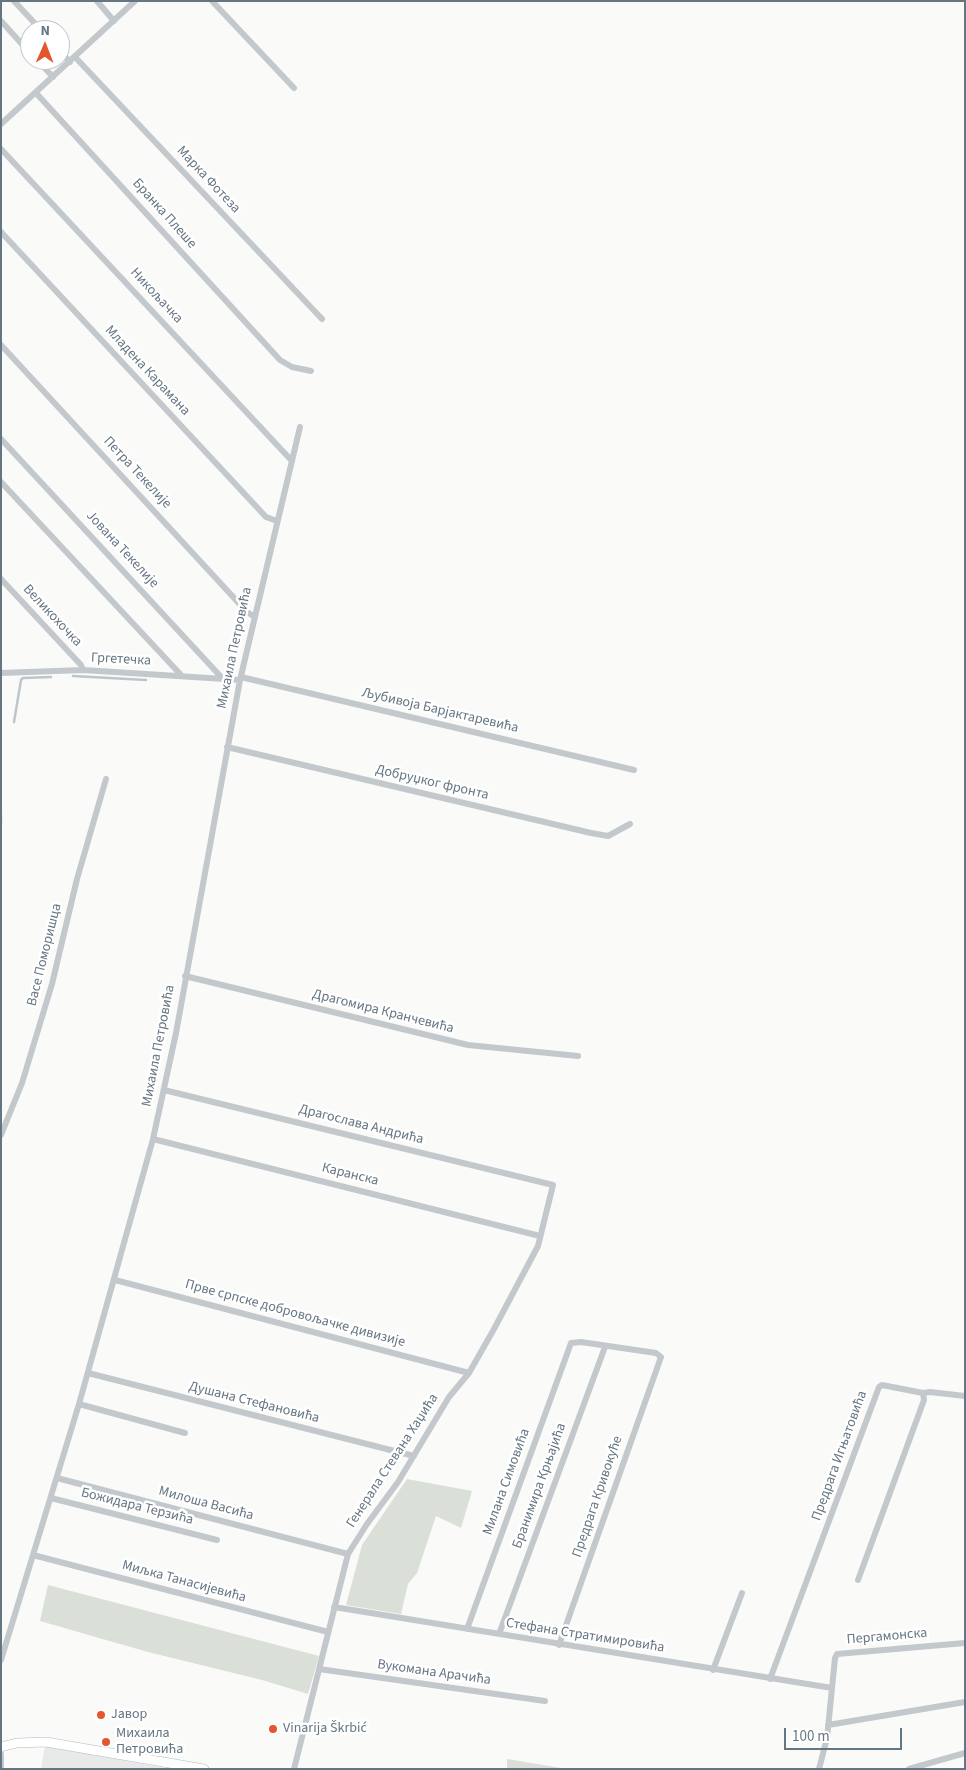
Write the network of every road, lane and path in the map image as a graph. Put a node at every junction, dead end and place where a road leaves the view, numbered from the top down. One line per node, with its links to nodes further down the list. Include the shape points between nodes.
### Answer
1 (14, 1): 5 (street)
2 (97, 1): 6 (street)
3 (135, 1): 6 (street)
4 (212, 1): 13 (street)
5 (32, 20)
6 (114, 20): 10 (street)
7 (1, 21): 8 (street)
8 (20, 42)
9 (70, 58): 10 (street, Марка Фотеза)
10 (73, 60): 12 (street); 18 (street, Марка Фотеза)
11 (46, 70): 12 (street)
12 (53, 78): 14 (street)
13 (294, 88)
14 (36, 93): 15 (street); 20 (street, Бранка Плеше, via 280,360)
15 (1, 124)
16 (1, 149): 23 (street, Никољачка)
17 (1, 232): 25 (street, Младена Карамана, via 266,517)
18 (322, 319)
19 (1, 345): 27 (street, Петра Текелије)
20 (311, 371)
21 (300, 427): 23 (street, Михаила Петровића)
22 (1, 439): 32 (street, Јована Текелије)
23 (292, 461): 25 (street, Михаила Петровића)
24 (1, 482): 30 (street)
25 (277, 521): 27 (street, Михаила Петровића)
26 (1, 579): 28 (street, Великохочка)
27 (255, 617): 31 (street, Михаила Петровића)
28 (83, 670): 29 (street, Гргетечка); 30 (street, Гргетечка)
29 (1, 673)
30 (182, 676): 32 (street, Гргетечка)
31 (240, 678): 32 (street, Гргетечка); 33 (street, Михаила Петровића); 34 (street, Љубивоја Барјактаревића)
32 (223, 679)
33 (227, 747): 36 (street, Добруџког фронта, via 591,833 608,836); 37 (street, Михаила Петровића)
34 (634, 770)
35 (106, 779): 40 (street, Васе Поморишца, via 77,879 52,984 22,1083)
36 (630, 824)
37 (186, 976): 38 (street, Драгомира Кранчевића, via 468,1045); 39 (street, Михаила Петровића)
38 (578, 1056)
39 (164, 1090): 41 (street, Михаила Петровића); 42 (street, Драгослава Андрића)
40 (1, 1134)
41 (153, 1138): 43 (street, Каранска); 44 (street, Михаила Петровића)
42 (552, 1184): 43 (street, Генерала Стевана Хаџића)
43 (540, 1236): 47 (street, Генерала Стевана Хаџића, via 535,1254)
44 (115, 1280): 46 (street, Михаила Петровића); 47 (street, Прве српске добровољачке дивизије)
45 (605, 1347): 61 (street, Милана Симовића, via 571,1343); 63 (street, Бранимира Крњајића); 65 (street, Предрага Кривокуће, via 656,1352 660,1357)
46 (88, 1373): 50 (street, Михаила Петровића); 52 (street, Душана Стефановића)
47 (469, 1373): 52 (street, Генерала Стевана Хаџића, via 449,1398)
48 (923, 1393): 49 (street); 58 (street, via 924,1400); 69 (street, Предрага Игњатовића, via 882,1385 879,1388)
49 (965, 1396)
50 (79, 1404): 51 (street); 53 (street, Михаила Петровића)
51 (185, 1433)
52 (414, 1456): 56 (street, Генерала Стевана Хаџића)
53 (57, 1478): 54 (street, Михаила Петровића); 56 (street, Милоша Васића)
54 (51, 1498): 55 (street, Божидара Терзића); 57 (street, Михаила Петровића)
55 (216, 1540)
56 (348, 1554): 60 (street, Генерала Стевана Хаџића)
57 (33, 1556): 62 (street, Миљка Танасијевића); 66 (street, Михаила Петровића)
58 (858, 1580)
59 (742, 1593): 68 (street)
60 (334, 1607): 61 (street, Стефана Стратимировића); 62 (street, Генерала Стевана Хаџића)
61 (466, 1629): 63 (street, Стефана Стратимировића)
62 (328, 1632): 67 (street, Генерала Стевана Хаџића)
63 (499, 1634): 65 (street, Стефана Стратимировића)
64 (965, 1643): 70 (street, Пергамонска, via 840,1653 835,1658)
65 (559, 1645): 68 (street, Стефана Стратимировића)
66 (1, 1660)
67 (319, 1669): 71 (street, Вукомана Арачића); 79 (street, Генерала Стевана Хаџића)
68 (713, 1670): 69 (street, Стефана Стратимировића)
69 (770, 1679): 70 (street, Стефана Стратимировића)
70 (832, 1688): 73 (street, Пергамонска)
71 (545, 1701)
72 (965, 1702): 73 (street)
73 (828, 1726): 80 (street, Пергамонска)
74 (1, 1747): 78 (street, via 46,1742)
75 (965, 1753): 81 (street)
76 (1, 1754): 77 (street)
77 (1, 1767)
78 (204, 1769)
79 (294, 1769)
80 (819, 1769)
81 (909, 1769)

